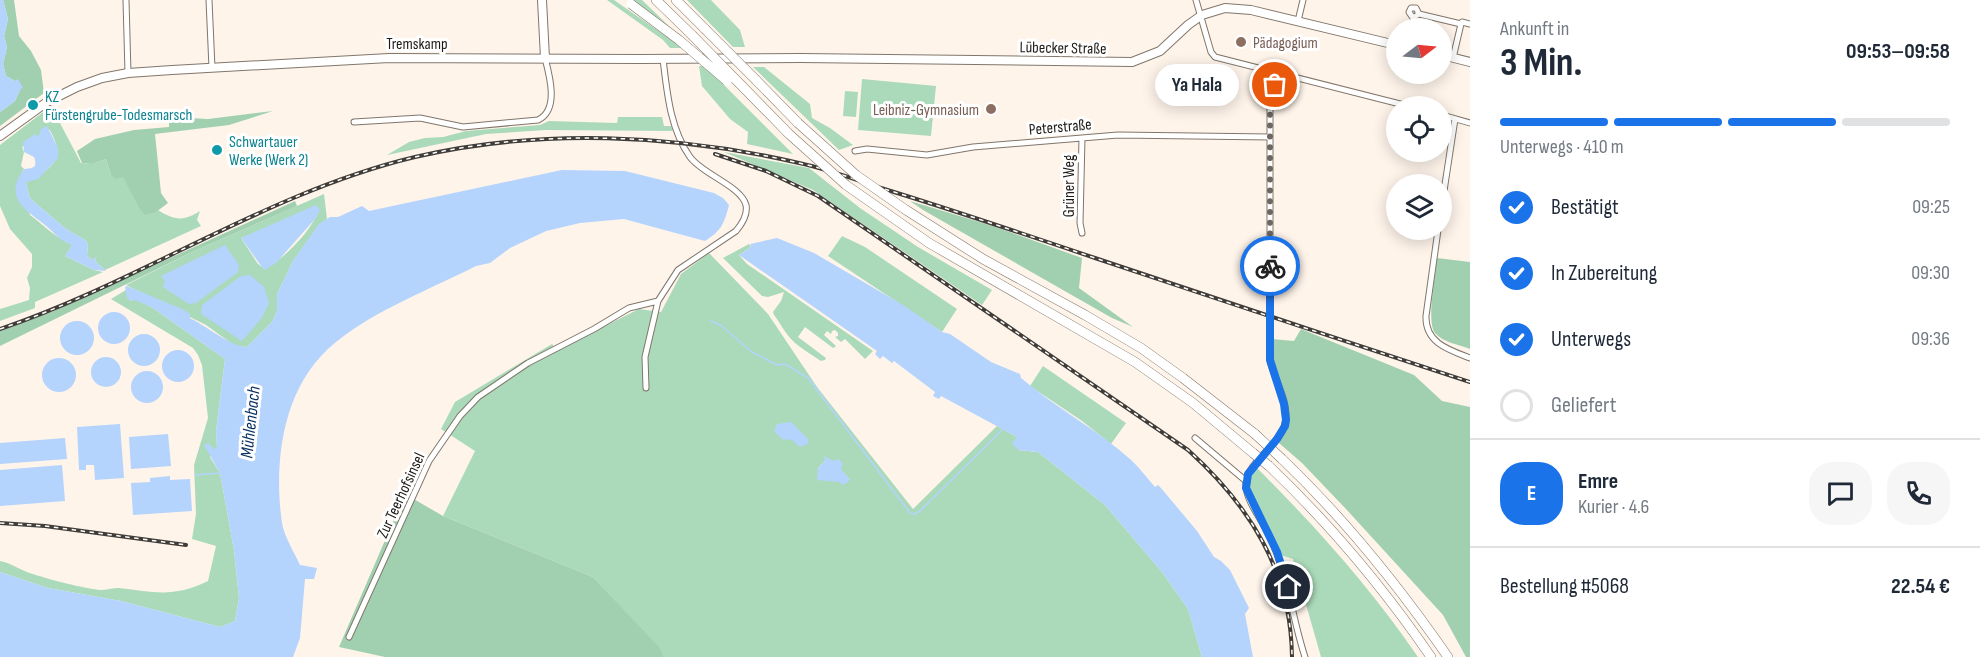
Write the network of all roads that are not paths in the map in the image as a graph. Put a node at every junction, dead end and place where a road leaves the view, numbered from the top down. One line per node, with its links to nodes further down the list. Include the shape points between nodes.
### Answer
1 (126, 0): 21 (street)
2 (209, 0): 19 (street)
3 (542, 0): 15 (main road)
4 (656, 0): 22 (highway, bridge)
5 (676, 0): 43 (highway, bridge, via 856,175 983,259 1141,348 1255,434 1363,543)
6 (1196, 0): 10 (street)
7 (1304, 0): 11 (street)
8 (628, 2): 22 (highway, bridge, via 727,81)
9 (1419, 14): 12 (street)
10 (1202, 15): 11 (main road, via 1235,8); 17 (main road, Lübecker Straße, via 1160,51 1132,63); 20 (street, via 1215,57)
11 (1298, 21): 14 (main road)
12 (1461, 24): 13 (street); 16 (street)
13 (1470, 24)
14 (1386, 43)
15 (545, 58): 17 (main road, Tremskamp); 19 (main road, Tremskamp, via 389,57); 26 (street, via 550,105 549,112 538,120 463,127 420,118)
16 (1453, 58): 18 (main road)
17 (663, 59): 35 (street, via 669,107 690,157 739,195 746,211 736,231 678,270)
18 (1470, 62)
19 (212, 68): 21 (main road, Tremskamp)
20 (1278, 72): 23 (street); 29 (street, via 1270,104)
21 (128, 73): 28 (main road, Tremskamp, via 60,94)
22 (742, 87): 42 (highway, bridge, via 821,163 898,223 1135,362 1193,403 1300,495 1353,553)
23 (1386, 100)
24 (1452, 118): 25 (street)
25 (1455, 119): 27 (street); 32 (street)
26 (354, 122)
27 (1470, 123)
28 (0, 136)
29 (1270, 137): 30 (street, Peterstraße); 39 (street, via 1270,360 1286,420)
30 (1082, 138): 31 (street, Peterstraße, via 927,155); 33 (street, Grüner Weg)
31 (855, 151)
32 (1447, 174)
33 (1082, 233)
34 (1437, 240): 36 (street, via 1426,316 1429,334 1439,345)
35 (658, 301): 37 (street, via 645,357); 40 (street, Zur Teerhofsinsel, via 629,308 528,363 478,397 460,416 429,461)
36 (1470, 358)
37 (646, 388)
38 (1195, 438): 39 (street)
39 (1246, 481): 41 (street, via 1248,495 1281,563)
40 (349, 637)
41 (1305, 657)
42 (1431, 657)
43 (1448, 657)

